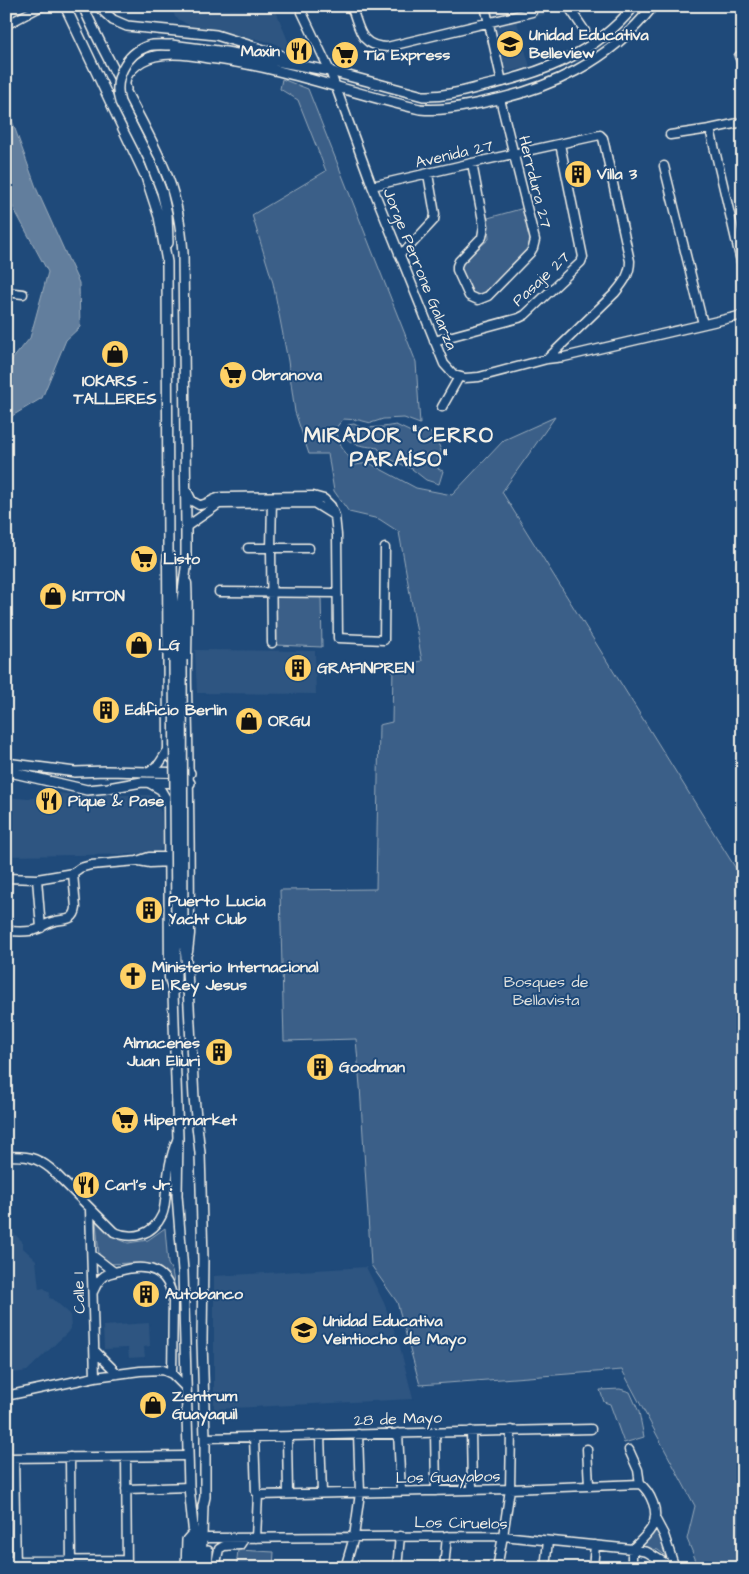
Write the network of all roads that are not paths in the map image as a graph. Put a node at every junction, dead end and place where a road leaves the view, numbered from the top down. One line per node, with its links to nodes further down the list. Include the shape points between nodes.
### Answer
1 (42, 6): 14 (street)
2 (65, 6): 34 (main road, via 146,177 159,217)
3 (83, 6): 22 (main road)
4 (98, 6): 17 (main road, via 113,20 127,26 216,35 280,55)
5 (299, 6): 19 (street, Jorge Perrone Galarza)
6 (368, 6): 11 (street)
7 (485, 6): 13 (street)
8 (568, 6): 15 (street)
9 (634, 6): 20 (main road, via 615,27 582,52 552,67)
10 (653, 6): 23 (main road, via 630,32 594,61 564,77)
11 (351, 8): 13 (street, via 362,37 372,45 387,47)
12 (532, 12): 13 (street)
13 (489, 24): 20 (street)
14 (6, 25)
15 (585, 31)
16 (739, 56): 18 (street)
17 (292, 64): 19 (main road); 34 (main road, bridge, via 172,45 151,46 137,52 125,64 118,83 120,102 162,192 167,214)
18 (743, 66)
19 (330, 71): 20 (main road, via 422,96); 21 (street, Jorge Perrone Galarza)
20 (502, 82)
21 (336, 88): 22 (main road, via 265,67 170,54 149,57 130,71 124,82); 23 (main road, via 434,110); 32 (street, Jorge Perrone Galarza)
22 (129, 96): 44 (main road, via 168,179 178,211 184,285)
23 (500, 99): 28 (street, Herrdura 27)
24 (743, 122): 25 (street)
25 (710, 129): 26 (street); 35 (street)
26 (670, 135)
27 (560, 144): 28 (street, Avenida 27); 40 (street, Pasaje 27, via 583,256 581,262 525,315); 41 (street, Avenida 27, via 600,135 603,138 630,271 615,293)
28 (514, 154): 29 (street, Avenida 27); 29 (street, Herrdura 27, via 535,240 530,253 488,296 478,300 469,296 457,270 459,261 484,232)
29 (472, 163): 31 (street, Avenida 27)
30 (664, 166): 39 (street)
31 (428, 174): 32 (street, Avenida 27); 33 (street, via 434,220)
32 (372, 186): 33 (street, Jorge Perrone Galarza)
33 (399, 254): 40 (street, Jorge Perrone Galarza)
34 (167, 262): 51 (main road)
35 (743, 270)
36 (6, 292): 37 (street)
37 (23, 294)
38 (743, 315): 39 (street)
39 (703, 324): 41 (street)
40 (434, 341): 42 (street, Jorge Perrone Galarza, via 446,368)
41 (547, 359): 42 (street, via 478,377)
42 (459, 377): 43 (street)
43 (442, 407)
44 (185, 487): 45 (street, via 192,501 199,505 222,497); 46 (main road)
45 (272, 500): 46 (street, via 219,504); 48 (street); 55 (street, via 313,496 324,499 331,506 337,535)
46 (186, 528): 52 (main road)
47 (248, 548): 48 (street)
48 (271, 548): 49 (street); 54 (street)
49 (309, 548)
50 (385, 548): 55 (street, via 384,640 338,638)
51 (168, 553): 57 (main road, via 172,562); 58 (street)
52 (186, 568): 57 (main road); 59 (street)
53 (220, 592): 54 (street)
54 (271, 592): 55 (street); 56 (street)
55 (337, 593)
56 (272, 644)
57 (178, 660): 75 (main road, bridge)
58 (168, 750): 59 (street, via 170,758 177,762); 65 (street, via 163,760)
59 (189, 752): 64 (street)
60 (6, 763): 62 (main road)
61 (6, 772): 67 (main road)
62 (75, 772): 63 (main road); 67 (main road, via 73,781)
63 (98, 772): 65 (main road); 68 (main road, via 105,780)
64 (190, 773): 65 (main road); 66 (street)
65 (141, 777): 66 (main road); 68 (main road); 69 (street, via 164,794 168,802)
66 (190, 783): 70 (street)
67 (77, 789): 68 (main road)
68 (98, 789)
69 (168, 816): 70 (street, via 173,805 179,803 186,807); 71 (street)
70 (190, 816): 78 (street)
71 (169, 860): 72 (street, via 149,857 91,865); 79 (street, via 169,978)
72 (73, 873): 74 (street); 76 (street, via 74,915)
73 (6, 878): 74 (street)
74 (37, 878): 76 (street)
75 (179, 925): 78 (main road); 79 (main road)
76 (41, 928): 77 (street)
77 (6, 931)
78 (187, 966): 101 (main road, via 200,1153)
79 (173, 993): 80 (main road)
80 (178, 1138): 82 (street, via 172,1152 162,1215 146,1234 123,1236 114,1232); 90 (main road, via 177,1194)
81 (6, 1156): 82 (street, via 41,1161)
82 (90, 1209): 83 (street, Calle 1)
83 (92, 1255): 84 (street); 85 (street, Calle 1)
84 (114, 1272): 85 (street, via 99,1280); 88 (street, via 141,1267 154,1270 169,1283 173,1301)
85 (93, 1292): 86 (street, Calle 1)
86 (95, 1351): 87 (street); 89 (street, Calle 1)
87 (118, 1374): 88 (street, via 163,1370); 89 (street)
88 (172, 1374): 90 (street)
89 (95, 1377): 91 (street)
90 (186, 1388): 104 (main road)
91 (6, 1396)
92 (592, 1429): 93 (street, 28 de Mayo)
93 (511, 1430): 94 (street, 28 de Mayo); 112 (street)
94 (471, 1431): 95 (street, 28 de Mayo); 113 (street)
95 (435, 1432): 96 (street, 28 de Mayo); 115 (street)
96 (398, 1433): 97 (street, 28 de Mayo); 114 (street)
97 (358, 1434): 98 (street, 28 de Mayo); 117 (street)
98 (320, 1435): 99 (street, 28 de Mayo); 116 (street)
99 (287, 1436): 100 (street, 28 de Mayo); 119 (street)
100 (254, 1437): 101 (street, 28 de Mayo); 118 (street)
101 (205, 1438): 129 (main road)
102 (587, 1449): 109 (street)
103 (629, 1450): 108 (street)
104 (188, 1456): 106 (street); 110 (main road)
105 (70, 1457): 106 (street); 107 (street); 134 (street)
106 (126, 1457): 111 (street)
107 (10, 1458): 133 (street)
108 (640, 1484): 109 (street, Los Guayabos); 120 (street, via 652,1498)
109 (589, 1485): 112 (street, Los Guayabos)
110 (189, 1487): 111 (street); 121 (main road)
111 (126, 1489): 135 (street)
112 (510, 1489): 113 (street, Los Guayabos); 124 (street)
113 (472, 1490): 115 (street, Los Guayabos)
114 (401, 1491): 115 (street, Los Guayabos); 117 (street, Los Guayabos)
115 (436, 1491)
116 (322, 1493): 117 (street, Los Guayabos); 119 (street, Los Guayabos)
117 (360, 1493): 125 (street)
118 (257, 1494): 119 (street, Los Guayabos); 127 (street)
119 (288, 1494)
120 (656, 1520): 131 (street, via 647,1535); 148 (street)
121 (194, 1532): 129 (main road); 136 (main road, via 187,1540)
122 (400, 1536): 123 (street, Los Ciruelos); 125 (street, Los Ciruelos); 142 (street)
123 (447, 1536): 124 (street, Los Ciruelos); 143 (street)
124 (503, 1536): 128 (street, Los Ciruelos); 144 (street)
125 (354, 1537): 127 (street, Los Ciruelos); 141 (street)
126 (244, 1538): 127 (street, Los Ciruelos); 129 (street, Los Ciruelos); 140 (street, Los Ciruelos, via 238,1545 219,1549)
127 (256, 1538)
128 (548, 1541): 130 (street, Los Ciruelos); 145 (street)
129 (202, 1542): 137 (main road); 138 (main road); 139 (main road)
130 (594, 1545): 131 (street, Los Ciruelos); 146 (street)
131 (632, 1549): 147 (street); 148 (street, Los Ciruelos, via 647,1552)
132 (6, 1561): 133 (street)
133 (16, 1564): 134 (street)
134 (71, 1564): 135 (street)
135 (127, 1564)
136 (186, 1568)
137 (193, 1568)
138 (201, 1568)
139 (207, 1568)
140 (215, 1568)
141 (345, 1568)
142 (397, 1568)
143 (444, 1568)
144 (497, 1568)
145 (545, 1568)
146 (593, 1568)
147 (632, 1568)
148 (674, 1568)

